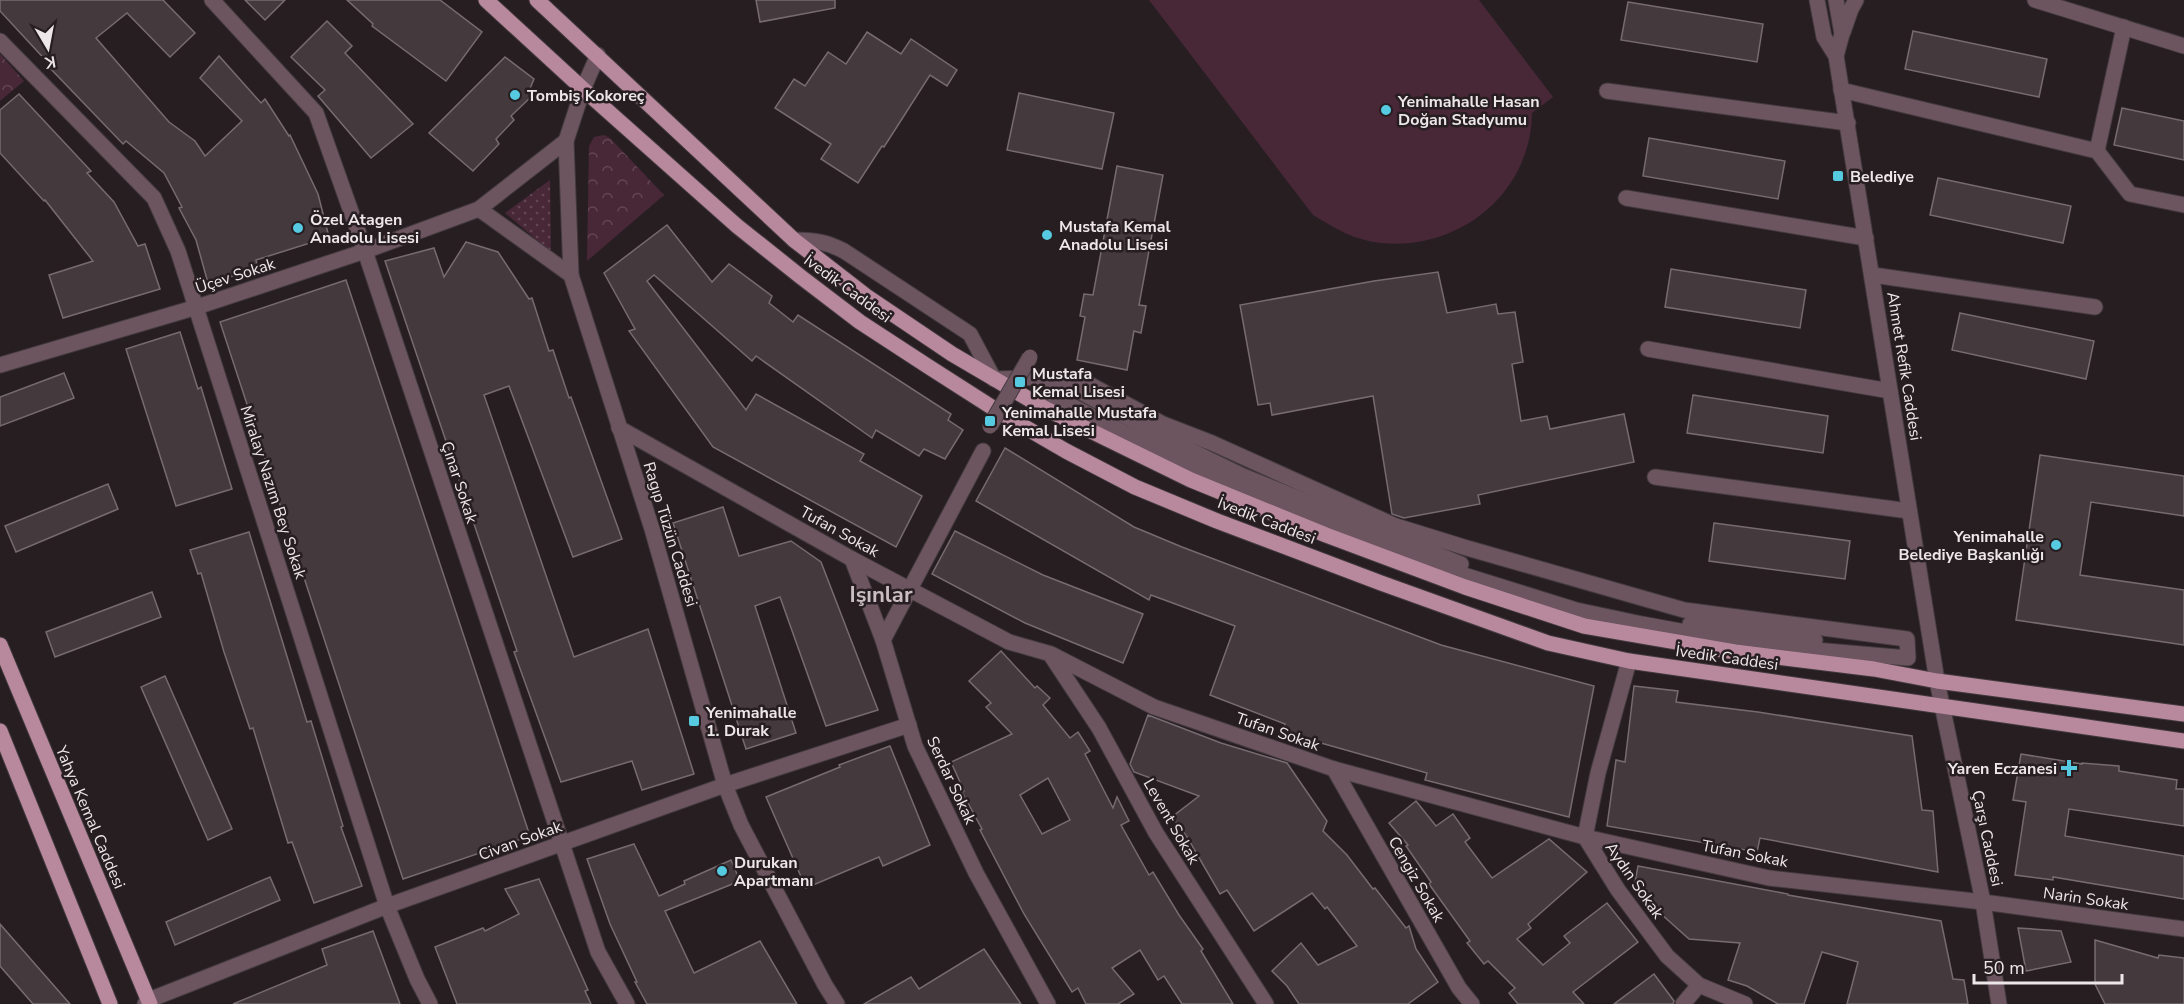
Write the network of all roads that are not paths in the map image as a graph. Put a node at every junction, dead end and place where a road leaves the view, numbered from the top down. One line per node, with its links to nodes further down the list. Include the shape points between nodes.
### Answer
1 (212, 0): 25 (street, Çınar Sokak, via 316,113)
2 (486, 0): 14 (main road, İvedik Caddesi)
3 (537, 0): 12 (main road, İvedik Caddesi)
4 (1817, 0): 13 (street, Ahmet Refik Caddesi, via 1824,37)
5 (1836, 0): 9 (street, Ahmet Refik Caddesi)
6 (1856, 0): 9 (street)
7 (2035, 0): 8 (street)
8 (2124, 27): 11 (street); 19 (street)
9 (1842, 34): 13 (street, Ahmet Refik Caddesi)
10 (0, 42): 28 (street, Miralay Nazım Bey Sokak, via 154,198)
11 (2184, 46)
12 (598, 55): 14 (street, Ragıp Tüzün Caddesi); 24 (main road, İvedik Caddesi)
13 (1836, 56): 15 (street, Ahmet Refik Caddesi)
14 (583, 89): 18 (street, Ragıp Tüzün Caddesi); 47 (main road, İvedik Caddesi, via 737,226 860,321 1066,452 1135,487 1381,583 1548,643)
15 (1841, 90): 17 (street, Ahmet Refik Caddesi); 19 (street)
16 (1607, 92): 17 (street)
17 (1848, 123): 23 (street, Ahmet Refik Caddesi)
18 (566, 141): 22 (street, Üçev Sokak); 26 (street, Ragıp Tüzün Caddesi)
19 (2097, 151): 21 (street, via 2130,194)
20 (1626, 198): 23 (street)
21 (2184, 205)
22 (479, 209): 25 (street, Üçev Sokak); 26 (street)
23 (1866, 238): 27 (street, Ahmet Refik Caddesi)
24 (794, 240): 33 (main road, İvedik Caddesi, via 866,296); 33 (street, İvedik Caddesi, via 821,241 844,251 970,334)
25 (365, 251): 28 (street, Üçev Sokak); 58 (street, Çınar Sokak)
26 (571, 274): 37 (street, Ragıp Tüzün Caddesi)
27 (1873, 274): 29 (street); 35 (street, Ahmet Refik Caddesi)
28 (197, 307): 32 (street, Üçev Sokak); 60 (street, Miralay Nazım Bey Sokak)
29 (2095, 307)
30 (1648, 350): 35 (street)
31 (1029, 357): 36 (street, bridge)
32 (0, 365)
33 (994, 379): 34 (street, via 1050,377); 48 (main road, İvedik Caddesi, via 1191,480 1465,587 1584,626 1735,652)
34 (1070, 386): 45 (street, via 1243,476 1483,573 1605,609 1658,620 1839,644); 45 (street, via 1039,389 1208,473 1435,566 1576,609 1642,624 1756,645); 45 (street, via 1089,384 1162,424 1406,529 1684,610 1907,639 1908,658)
35 (1890, 392): 40 (street, Ahmet Refik Caddesi)
36 (990, 426)
37 (620, 428): 41 (street, Tufan Sokak); 56 (street, Ragıp Tüzün Caddesi)
38 (983, 451): 42 (street)
39 (1656, 477): 40 (street)
40 (1909, 511): 49 (street, Ahmet Refik Caddesi)
41 (852, 559): 42 (street, Tufan Sokak); 43 (street, Serdar Sokak)
42 (908, 589): 43 (street); 46 (street, Tufan Sokak, via 1009,642)
43 (882, 640): 52 (street, Serdar Sokak)
44 (0, 645): 63 (main road, Yahya Kemal Caddesi)
45 (1854, 653): 48 (street)
46 (1051, 654): 55 (street, Tufan Sokak, via 1154,708); 69 (street, Levent Sokak, via 1099,728 1156,832)
47 (1629, 661): 50 (main road, İvedik Caddesi); 57 (street, Aydın Sokak)
48 (1875, 669): 49 (main road, İvedik Caddesi)
49 (1937, 681): 50 (street, Çarşı Caddesi); 51 (main road, İvedik Caddesi)
50 (1942, 707): 54 (main road, İvedik Caddesi); 59 (street, Çarşı Caddesi)
51 (2184, 714)
52 (909, 725): 56 (street, Civan Sokak); 68 (street, Serdar Sokak, via 915,746 976,873)
53 (0, 731): 64 (main road)
54 (2184, 741)
55 (1334, 770): 57 (street, Tufan Sokak); 70 (street, Cengiz Sokak, via 1459,988)
56 (725, 785): 58 (street, Civan Sokak); 67 (street, Ragıp Tüzün Caddesi, via 741,825)
57 (1585, 837): 59 (street, Tufan Sokak, via 1769,878); 62 (street, Aydın Sokak, via 1667,956)
58 (562, 844): 60 (street, Civan Sokak); 66 (street, Çınar Sokak, via 598,952)
59 (1983, 902): 61 (street, Narin Sokak); 73 (street, Çarşı Caddesi)
60 (387, 906): 63 (street, Civan Sokak); 65 (street, Miralay Nazım Bey Sokak)
61 (2184, 929)
62 (1699, 985): 71 (street); 72 (street, Aydın Sokak)
63 (148, 1003)
64 (110, 1004)
65 (430, 1004)
66 (627, 1004)
67 (837, 1004)
68 (1048, 1004)
69 (1266, 1004)
70 (1472, 1004)
71 (1683, 1004)
72 (1745, 1004)
73 (1999, 1004)

